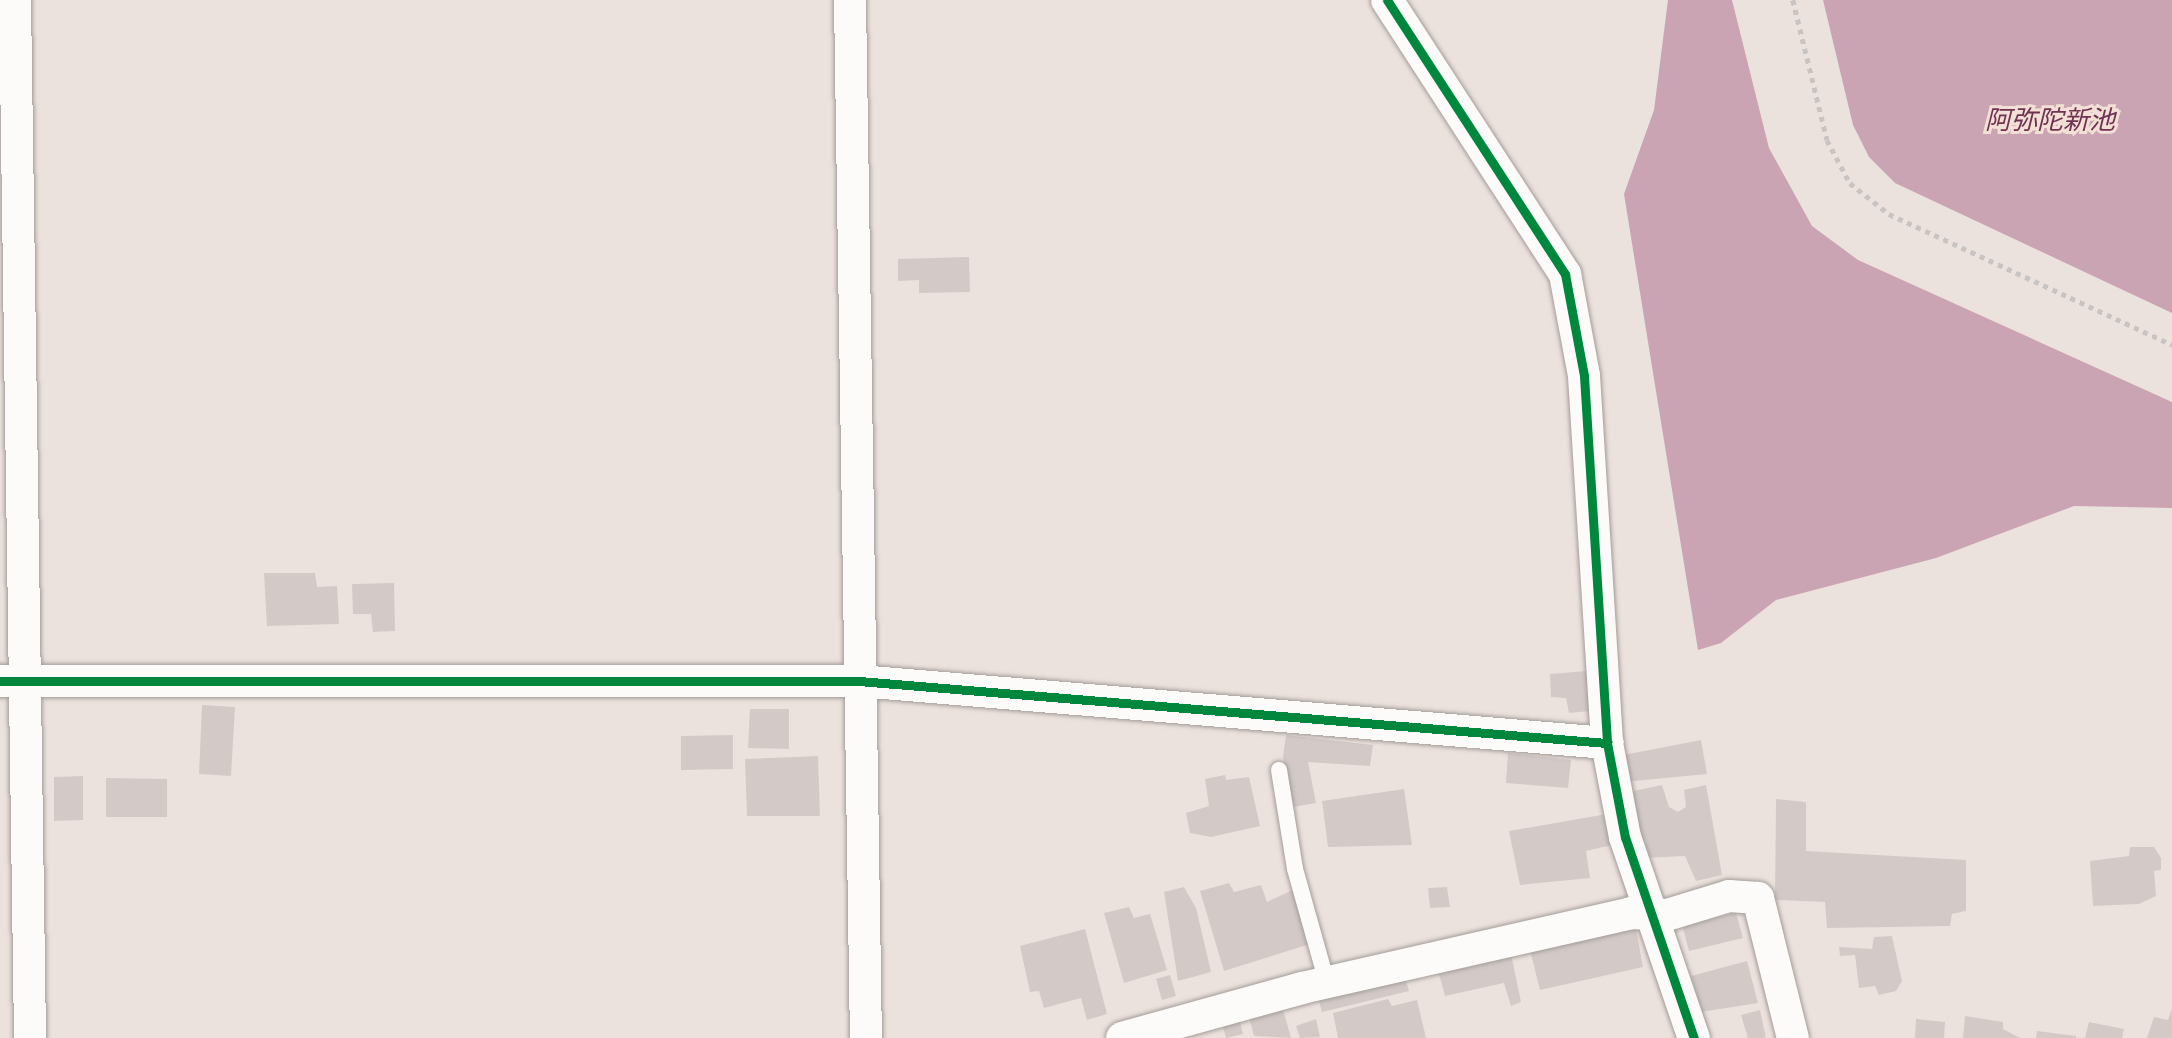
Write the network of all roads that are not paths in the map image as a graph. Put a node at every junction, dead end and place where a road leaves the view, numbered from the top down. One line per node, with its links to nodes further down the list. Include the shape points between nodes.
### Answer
1 (15, 0): 4 (street)
2 (850, 0): 5 (street)
3 (1387, 0): 6 (street, via 1565,274 1584,376)
4 (12, 681): 5 (street); 10 (street)
5 (859, 681): 6 (street); 11 (street)
6 (1607, 743): 8 (street)
7 (1279, 770): 9 (lane, via 1295,869)
8 (1647, 912): 9 (street); 13 (street); 14 (street, via 1667,915 1730,896 1758,898)
9 (1327, 982): 12 (street)
10 (30, 1038)
11 (866, 1038)
12 (1122, 1038)
13 (1694, 1038)
14 (1793, 1038)

